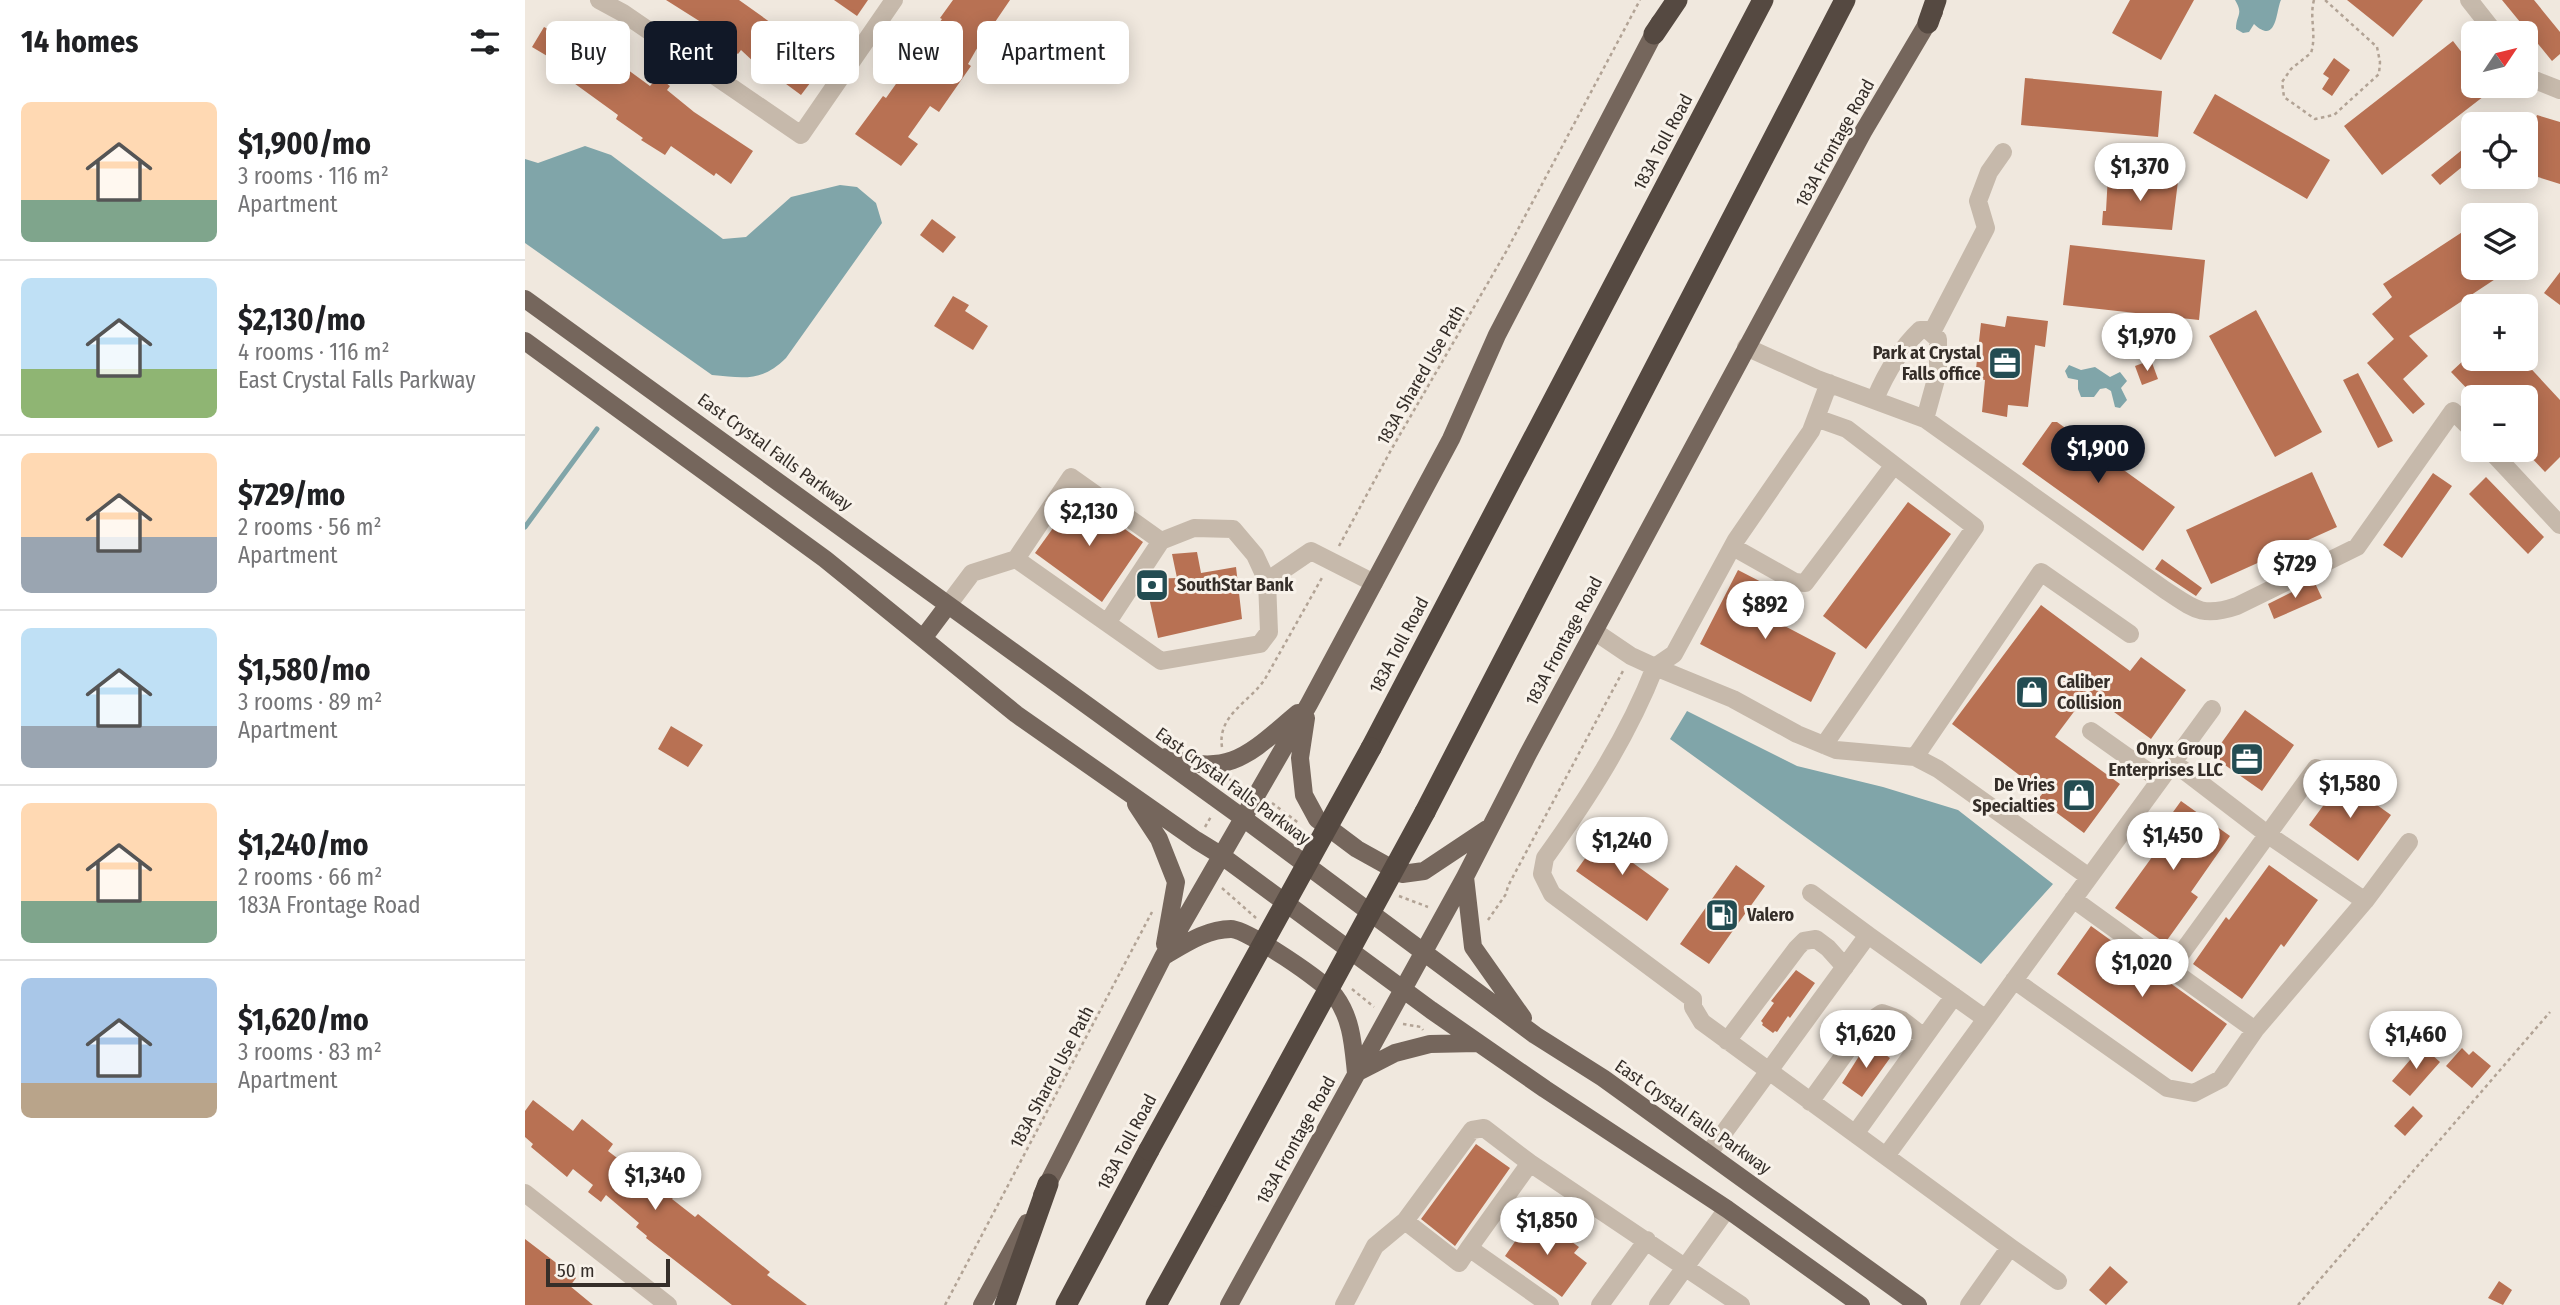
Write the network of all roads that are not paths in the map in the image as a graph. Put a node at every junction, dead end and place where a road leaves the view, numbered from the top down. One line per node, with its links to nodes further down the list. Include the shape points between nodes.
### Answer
1 (599, 0): 2 (street, via 801,135)
2 (894, 0)
3 (1670, 0): 12 (main road)
4 (1677, 0): 12 (highway)
5 (1763, 0): 92 (highway, 183A Toll Road, bridge, via 1371,748)
6 (1845, 0): 93 (highway, bridge, via 1425,812)
7 (1936, 0): 11 (highway)
8 (1941, 0): 11 (main road, 183A Frontage Road)
9 (2469, 0): 10 (street)
10 (2486, 21)
11 (1928, 23): 19 (main road, 183A Frontage Road)
12 (1654, 34): 32 (main road)
13 (2538, 81): 14 (street)
14 (2560, 90)
15 (2003, 152): 17 (street, via 1977,201 1986,228)
16 (525, 299): 33 (main road, East Crystal Falls Parkway)
17 (1932, 332): 21 (street, via 1920,330 1906,343); 23 (street, via 1938,339 1938,372)
18 (525, 341): 37 (main road, via 825,559)
19 (1746, 347): 20 (street); 35 (main road, 183A Frontage Road)
20 (1829, 383): 21 (street); 22 (street)
21 (1875, 399): 23 (street)
22 (1816, 418): 26 (street, via 1847,429); 29 (street)
23 (1925, 419): 24 (street, via 2165,590 2196,610 2217,613 2357,547 2453,411)
24 (2461, 419)
25 (2501, 462): 27 (street)
26 (1894, 465): 29 (street, via 1805,583 1795,582); 42 (street, via 1975,527)
27 (2560, 525)
28 (1161, 541): 30 (street, via 1071,477); 31 (street, via 1194,527 1233,529 1255,555); 34 (street)
29 (1733, 547): 38 (street, via 1674,654)
30 (1016, 559): 33 (street, via 972,573); 34 (street)
31 (1267, 582): 32 (street, via 1311,551); 34 (street, via 1269,632 1259,644 1161,662)
32 (1374, 583): 39 (main road)
33 (948, 605): 37 (main road); 43 (main road, East Crystal Falls Parkway)
34 (1107, 623)
35 (1594, 631): 38 (street); 50 (main road, 183A Frontage Road)
36 (2130, 634): 44 (street, via 2041,572)
37 (924, 637): 48 (main road, via 1016,713)
38 (1655, 667): 42 (street, via 1733,699); 71 (street, via 1640,705 1599,778 1545,858 1542,874 1552,894 1693,999 1702,1022)
39 (1309, 704): 43 (main road, via 1243,757 1225,764 1185,763); 49 (main road); 50 (main road, via 1300,758 1304,795 1317,819 1357,849 1402,874 1424,871)
40 (2212, 709): 45 (street)
41 (2091, 730): 47 (street)
42 (1824, 745): 44 (street)
43 (1150, 752): 49 (main road, East Crystal Falls Parkway)
44 (1915, 757): 55 (street)
45 (2173, 762): 47 (street); 51 (street)
46 (2316, 768): 51 (street)
47 (2160, 780): 55 (street)
48 (1130, 795): 53 (main road); 61 (main road, via 1159,839 1176,882)
49 (1243, 818): 53 (main road); 60 (main road, East Crystal Falls Parkway)
50 (1491, 827): 54 (main road, 183A Frontage Road)
51 (2267, 834): 58 (street); 63 (street)
52 (2409, 842): 58 (street)
53 (1221, 856): 61 (main road); 65 (main road)
54 (1465, 877): 60 (main road, 183A Frontage Road); 69 (main road, via 1473,947)
55 (2089, 877): 57 (street)
56 (1811, 893): 59 (street)
57 (2073, 899): 63 (street); 64 (street)
58 (2365, 901): 68 (street)
59 (1868, 935): 62 (street); 66 (street)
60 (1423, 953): 65 (main road, 183A Frontage Road); 69 (main road, East Crystal Falls Parkway)
61 (1163, 957): 74 (main road, via 1209,933 1233,929 1272,948 1334,994 1352,1029); 80 (main road)
62 (1845, 967): 71 (street, via 1815,939 1804,942); 73 (street)
63 (2170, 969): 68 (street)
64 (2014, 980): 67 (street); 68 (street, via 2167,1088 2194,1093 2221,1079)
65 (1403, 989): 72 (main road); 74 (main road, 183A Frontage Road)
66 (1954, 996): 67 (street); 70 (street)
67 (1986, 1019): 78 (street)
68 (2255, 1030)
69 (1535, 1035): 77 (main road, East Crystal Falls Parkway)
70 (1924, 1037): 75 (street, via 1902,1020 1882,1013 1867,1023); 76 (street)
71 (1727, 1041): 73 (street)
72 (1478, 1043): 74 (main road, via 1430,1044 1395,1053); 82 (main road)
73 (1769, 1071): 75 (street); 77 (street)
74 (1356, 1073): 94 (main road, 183A Frontage Road)
75 (1810, 1101): 76 (street)
76 (1855, 1134): 78 (street)
77 (1709, 1153): 101 (main road, East Crystal Falls Parkway)
78 (1886, 1156): 85 (street)
79 (1530, 1163): 83 (street, via 1485,1128 1472,1130); 84 (street); 86 (street)
80 (1048, 1184): 90 (main road); 91 (highway)
81 (525, 1193): 89 (street)
82 (1727, 1209): 87 (street); 100 (main road)
83 (1405, 1221): 86 (street, via 1459,1263); 95 (street, via 1375,1246)
84 (1647, 1240): 87 (street); 97 (street)
85 (2010, 1247): 88 (street); 102 (street)
86 (1469, 1248): 96 (street)
87 (1686, 1266): 98 (street); 99 (street)
88 (2058, 1280)
89 (668, 1305)
90 (982, 1305)
91 (1005, 1305)
92 (1066, 1305)
93 (1156, 1305)
94 (1229, 1305)
95 (1344, 1305)
96 (1550, 1305)
97 (1600, 1305)
98 (1658, 1305)
99 (1741, 1305)
100 (1861, 1305)
101 (1918, 1305)
102 (1969, 1305)

